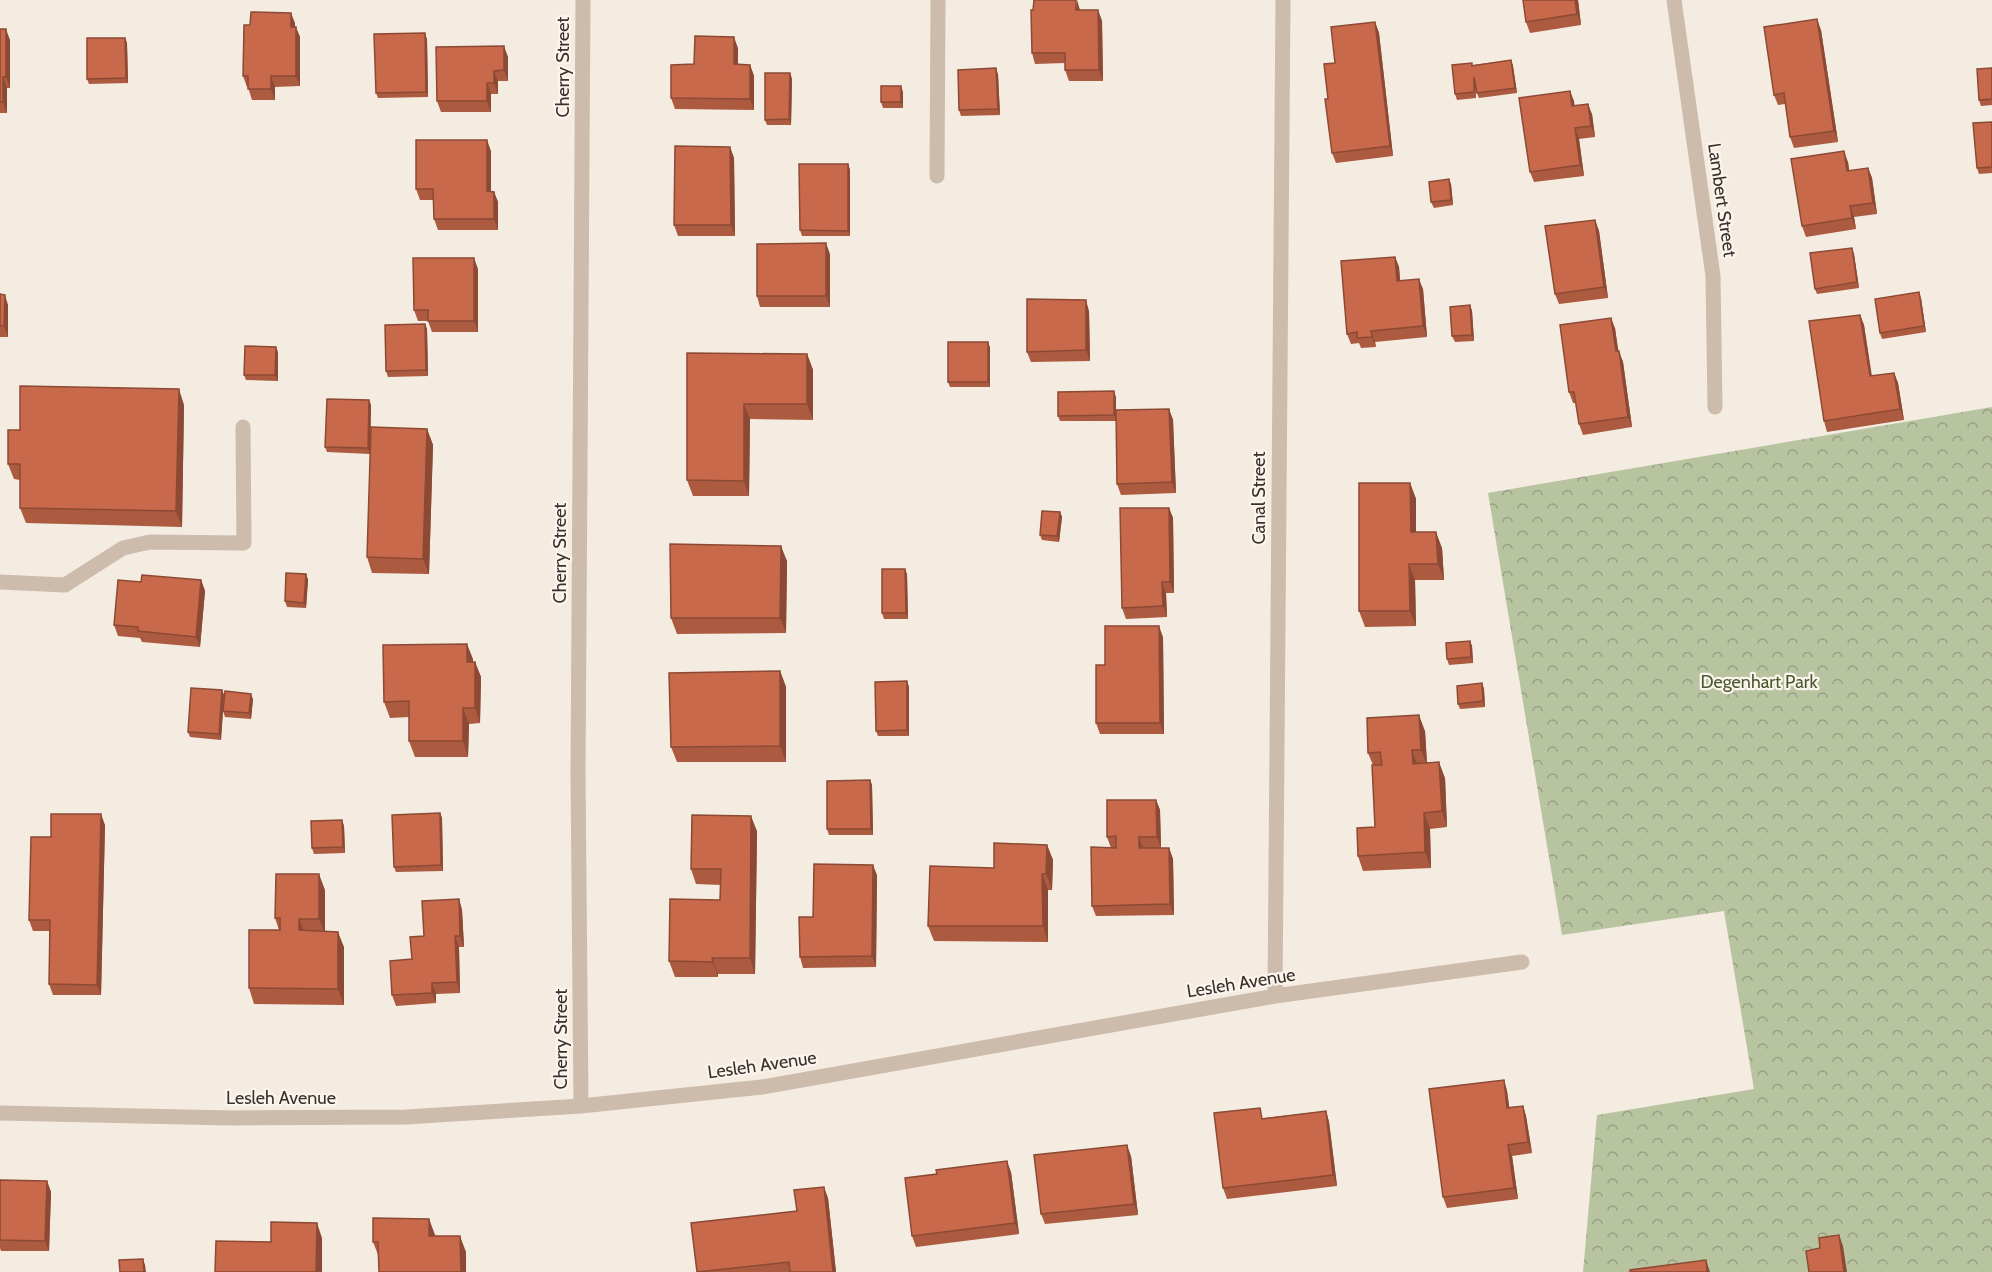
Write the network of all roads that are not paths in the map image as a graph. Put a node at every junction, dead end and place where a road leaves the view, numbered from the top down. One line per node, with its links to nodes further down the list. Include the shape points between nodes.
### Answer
1 (583, 0): 11 (street, Cherry Street)
2 (938, 0): 5 (street)
3 (1283, 0): 10 (street, Canal Street)
4 (1674, 0): 6 (street, Lambert Street, via 1713,276)
5 (937, 176)
6 (1715, 407)
7 (243, 427): 8 (street, via 244,543 150,542 123,548 65,585)
8 (0, 582)
9 (1522, 962): 10 (street, Lesleh Avenue)
10 (1275, 996): 11 (street, Lesleh Avenue, via 762,1087)
11 (580, 1106): 12 (street, Lesleh Avenue, via 371,1117)
12 (0, 1113)

